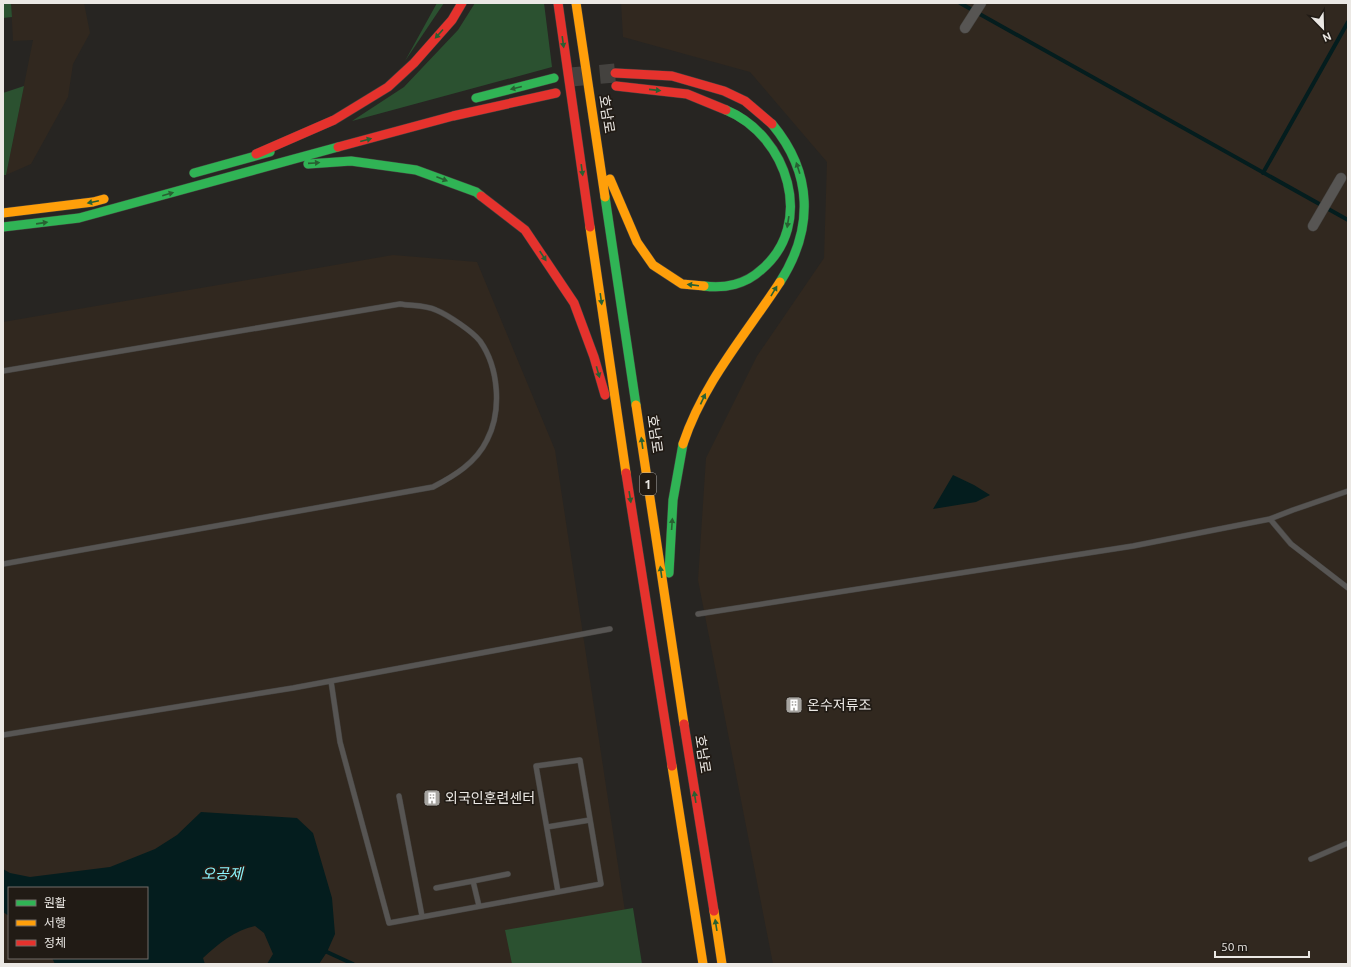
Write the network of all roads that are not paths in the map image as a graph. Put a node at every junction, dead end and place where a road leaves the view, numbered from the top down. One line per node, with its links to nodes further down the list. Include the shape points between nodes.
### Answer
1 (462, 3): 13 (highway, one-way to 13, via 456,15 404,73 370,99 334,120 287,142)
2 (558, 3): 22 (highway, 1, one-way to 22)
3 (576, 3): 11 (highway, 호남로 / 1)
4 (981, 3): 5 (street)
5 (965, 28)
6 (615, 74): 29 (highway, one-way to 6, via 669,581 677,467 688,429 711,380 772,296 795,255 803,223 804,197 798,167 786,143 753,107 732,94 672,76)
7 (554, 78): 10 (highway, one-way to 10)
8 (616, 86): 11 (highway, one-way to 11, via 687,94 729,110 754,126 775,150 786,174 791,205 786,238 771,262 751,279 719,288 682,284 653,266 637,242 612,187)
9 (556, 93): 14 (highway, one-way to 9, via 453,116)
10 (469, 100)
11 (595, 126): 29 (highway, 호남로 / 1, one-way to 11)
12 (309, 142): 13 (highway)
13 (238, 160): 15 (highway)
14 (248, 172): 20 (highway, one-way to 14, via 80,218); 22 (highway, one-way to 22, via 291,165 351,161 416,170 476,192 525,230 574,304 594,357)
15 (185, 176)
16 (1341, 178): 19 (street)
17 (116, 196): 18 (highway, one-way to 18, via 93,202)
18 (3, 213)
19 (1313, 226)
20 (3, 227)
21 (3, 371): 25 (lane, via 400,304 435,309 480,341 498,389 495,413 487,441 470,464 433,488)
22 (626, 473): 43 (highway, 1, one-way to 43)
23 (1348, 491): 24 (lane)
24 (1270, 519): 26 (lane, via 1291,544); 27 (lane, via 1133,546)
25 (3, 564)
26 (1348, 588)
27 (698, 614)
28 (610, 629): 30 (lane)
29 (674, 660): 44 (highway, 호남로 / 1, one-way to 29)
30 (331, 681): 31 (lane); 42 (lane, via 340,742 389,923)
31 (3, 735)
32 (400, 796): 42 (lane)
33 (590, 820): 34 (lane); 34 (lane, via 580,760 536,766); 40 (lane, via 601,884)
34 (547, 828): 40 (lane)
35 (1348, 844): 36 (lane)
36 (1312, 859)
37 (508, 874): 38 (lane)
38 (473, 881): 39 (lane); 41 (lane)
39 (436, 888)
40 (558, 892): 41 (lane)
41 (479, 906): 42 (lane)
42 (422, 916)
43 (703, 964)
44 (722, 964)

